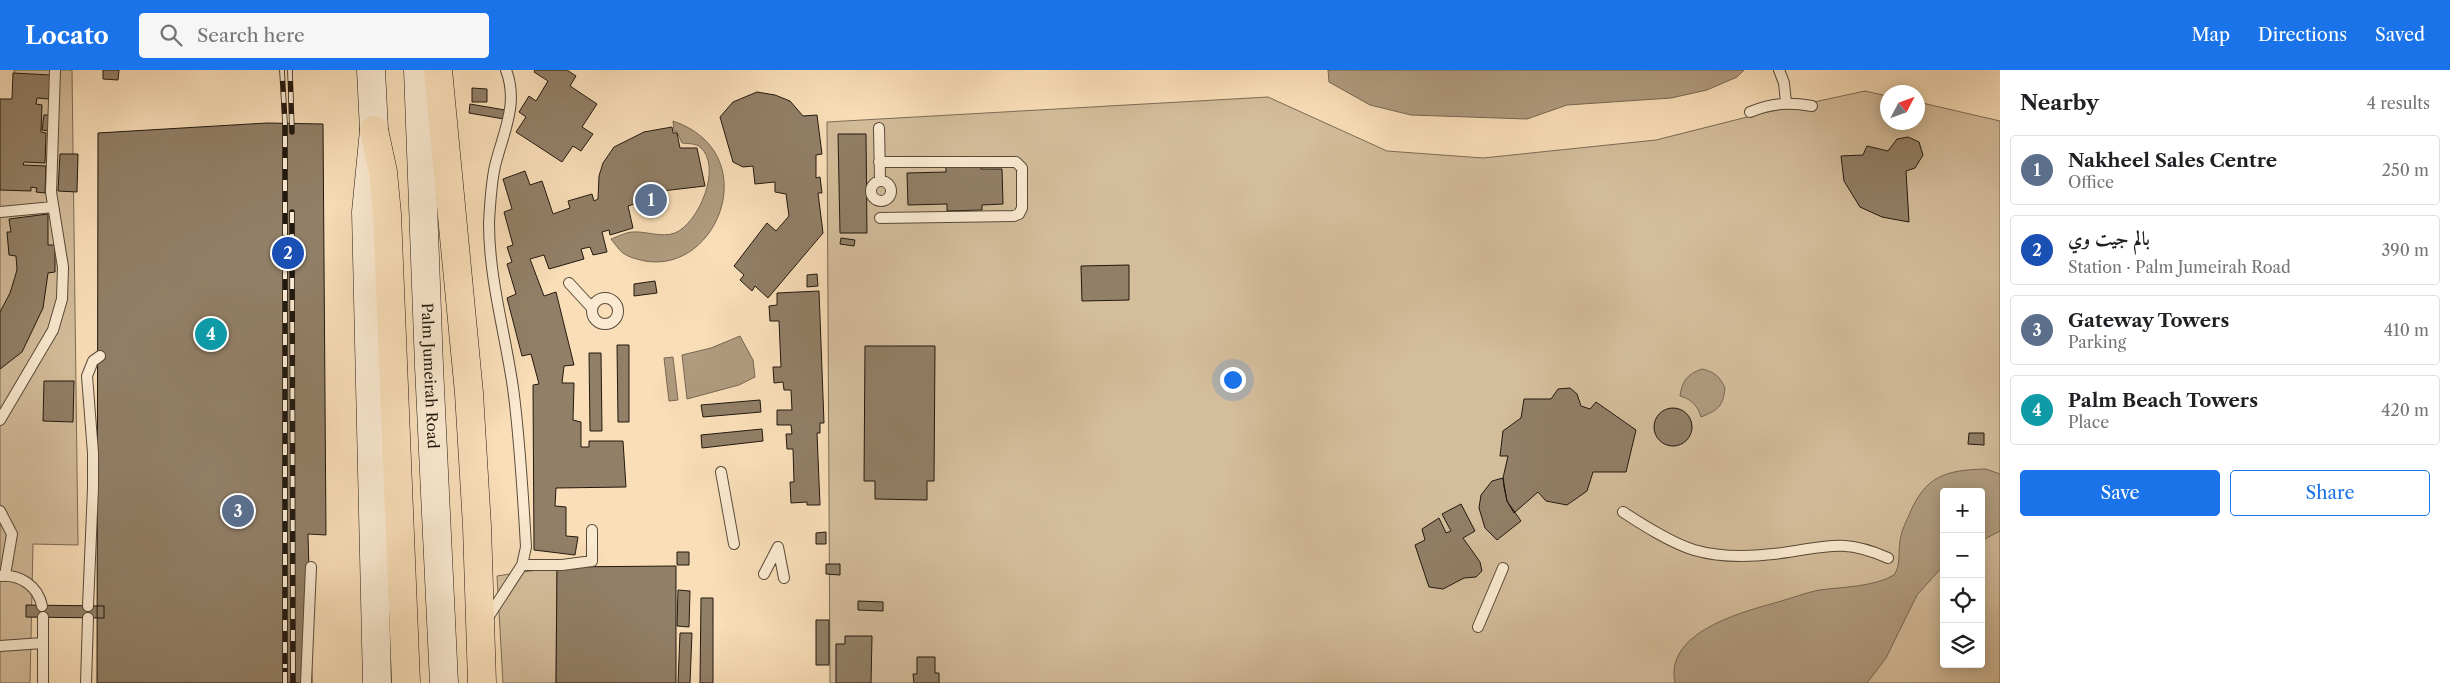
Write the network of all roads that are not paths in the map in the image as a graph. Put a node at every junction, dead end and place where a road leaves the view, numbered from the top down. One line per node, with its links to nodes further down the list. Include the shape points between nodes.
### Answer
1 (55, 70): 14 (lane)
2 (371, 70): 11 (main road)
3 (418, 70): 46 (main road, Palm Jumeirah Road)
4 (506, 70): 27 (lane, via 511,90 510,119 493,180 490,242 494,290 516,409 526,547)
5 (1779, 70): 7 (lane)
6 (439, 83): 38 (main road, via 469,402)
7 (1786, 103): 8 (lane); 9 (lane)
8 (1812, 106)
9 (1750, 112)
10 (879, 128): 12 (lane)
11 (374, 130): 44 (main road, via 366,212); 45 (main road, via 387,214)
12 (879, 162): 13 (lane); 16 (lane, via 1016,162 1022,168 1020,214)
13 (880, 180)
14 (53, 207): 15 (lane); 20 (lane, via 63,267 58,315 46,344)
15 (0, 212)
16 (880, 218)
17 (569, 283): 18 (lane)
18 (592, 308)
19 (100, 356): 34 (lane, via 93,361 87,376 93,479)
20 (0, 420)
21 (721, 472): 25 (lane)
22 (0, 511): 31 (lane, via 12,534)
23 (1624, 512): 26 (lane, via 1693,550 1753,556 1843,545)
24 (592, 530): 27 (lane, via 592,561)
25 (734, 544)
26 (1888, 558)
27 (522, 565): 38 (lane)
28 (311, 567): 43 (lane)
29 (1503, 568): 37 (lane)
30 (764, 574): 32 (lane, via 778,546)
31 (2, 576): 33 (lane, via 19,578 32,586)
32 (784, 578)
33 (42, 606)
34 (88, 606)
35 (43, 617): 39 (lane)
36 (88, 618): 42 (lane)
37 (1478, 627)
38 (480, 629): 47 (main road)
39 (43, 643): 40 (lane); 41 (lane)
40 (0, 646)
41 (42, 683)
42 (86, 683)
43 (306, 683)
44 (377, 683)
45 (406, 683)
46 (444, 683)
47 (482, 683)

